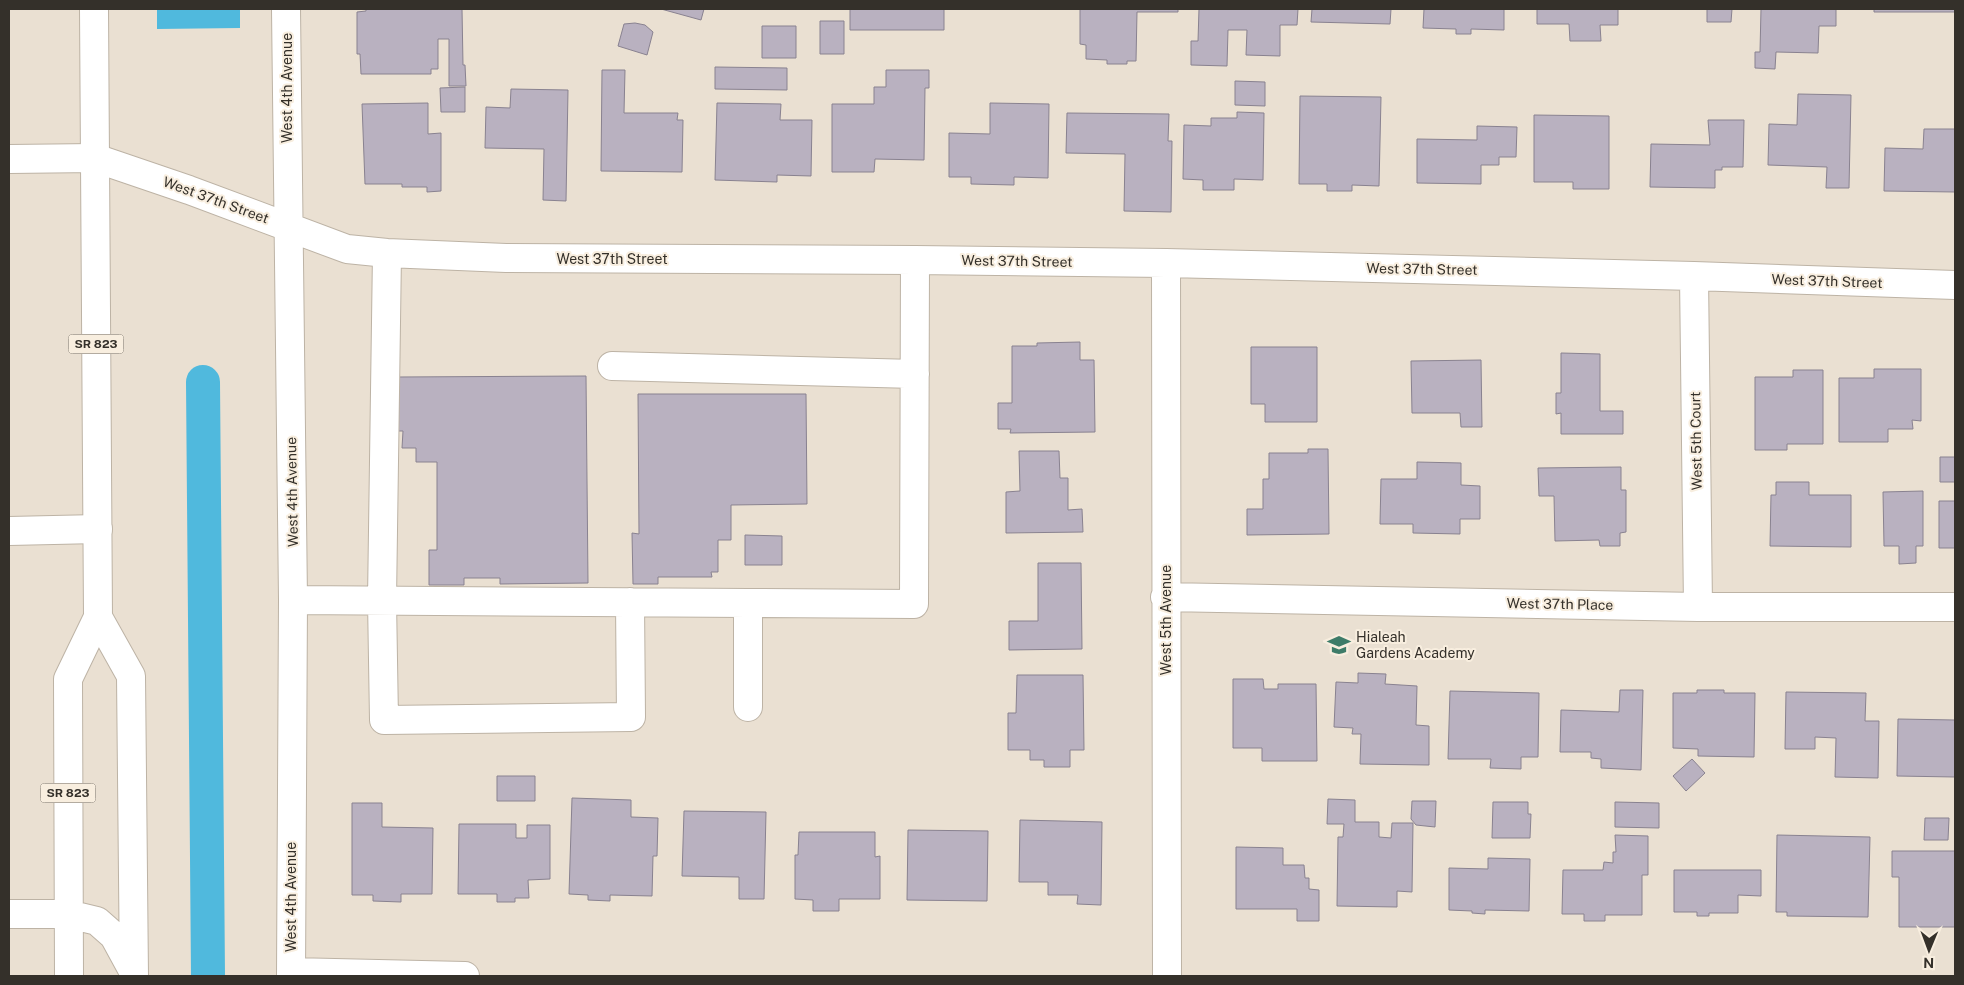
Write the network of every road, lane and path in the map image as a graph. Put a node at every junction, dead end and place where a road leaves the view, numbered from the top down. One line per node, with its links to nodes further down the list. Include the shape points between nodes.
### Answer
1 (94, 9): 3 (street, SR 823)
2 (286, 9): 5 (street, West 4th Avenue)
3 (95, 158): 4 (street, West 37th Street); 5 (street, West 37th Street); 13 (street, SR 823)
4 (9, 159)
5 (288, 226): 6 (street, West 37th Street, via 347,248); 16 (street, West 4th Avenue)
6 (387, 253): 7 (street, West 37th Street, via 506,258); 17 (street)
7 (915, 260): 8 (street, West 37th Street); 12 (street)
8 (1166, 263): 9 (street, West 37th Street); 15 (street, West 5th Avenue)
9 (1694, 276): 10 (street, West 37th Street); 20 (street, West 5th Court)
10 (1955, 285)
11 (612, 366): 12 (street)
12 (915, 374): 19 (street, via 914,604)
13 (98, 529): 14 (street); 22 (street, SR 823)
14 (9, 531)
15 (1166, 597): 20 (street, West 37th Place); 30 (street, West 5th Avenue)
16 (293, 600): 17 (street); 27 (street, West 4th Avenue)
17 (382, 600): 18 (street); 18 (street, via 384,720 631,717)
18 (630, 602): 19 (street)
19 (748, 604): 23 (street)
20 (1698, 607): 21 (street, West 37th Place)
21 (1955, 607)
22 (98, 617): 25 (street, SR 823, via 68,678); 26 (street, SR 823, via 131,676)
23 (748, 707)
24 (9, 914): 25 (street)
25 (68, 914): 26 (street, via 97,921 114,936); 28 (street, SR 823)
26 (134, 974)
27 (291, 974): 29 (street)
28 (69, 976)
29 (465, 976)
30 (1167, 976)

